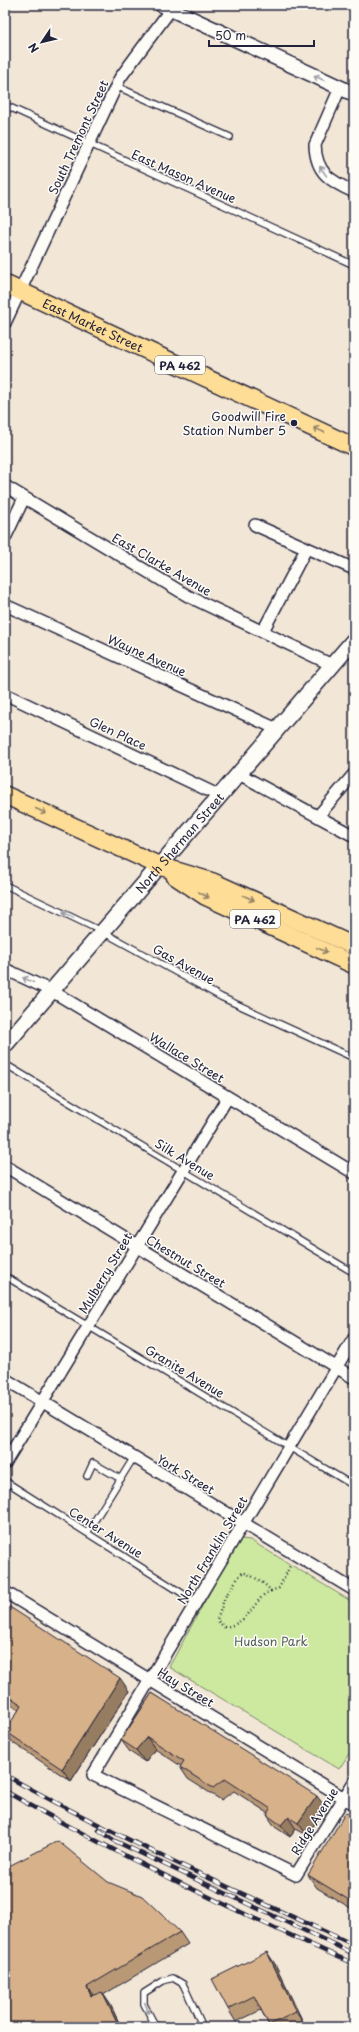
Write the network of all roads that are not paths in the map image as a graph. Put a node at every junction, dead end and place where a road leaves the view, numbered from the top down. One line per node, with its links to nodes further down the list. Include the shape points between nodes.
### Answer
1 (170, 6): 2 (street, South Tremont Street); 3 (street, one-way to 1)
2 (116, 86): 6 (lane); 7 (street, South Tremont Street)
3 (340, 88): 4 (street); 8 (street, one-way to 3, via 329,179 317,162 315,154 315,145)
4 (354, 94)
5 (5, 105): 7 (lane, East Mason Avenue)
6 (230, 137)
7 (90, 145): 9 (lane, East Mason Avenue); 10 (street, South Tremont Street)
8 (354, 192)
9 (354, 265)
10 (12, 287): 11 (street, South Tremont Street); 12 (main road, East Market Street / PA 462, one-way to 10)
11 (5, 323)
12 (354, 447)
13 (5, 486): 14 (street, East Clarke Avenue)
14 (24, 498): 16 (street); 20 (street, East Clarke Avenue, via 188,596)
15 (255, 525): 17 (street)
16 (5, 538)
17 (306, 549): 18 (street); 20 (street)
18 (354, 569)
19 (5, 605): 24 (street, Wayne Avenue)
20 (262, 631): 22 (street, East Clarke Avenue)
21 (354, 640): 22 (main road, North Sherman Street)
22 (332, 665): 24 (main road, North Sherman Street)
23 (5, 694): 28 (street, Glen Place)
24 (278, 729): 25 (main road, North Sherman Street)
25 (239, 774): 28 (main road, North Sherman Street); 29 (street)
26 (354, 774): 29 (street)
27 (5, 795): 31 (main road, PA 462, one-way to 31)
28 (220, 796): 31 (main road, North Sherman Street)
29 (318, 816): 30 (street)
30 (354, 836)
31 (160, 866): 33 (main road, North Sherman Street); 34 (main road, PA 462, one-way to 34, via 213,882); 35 (main road, PA 462, one-way to 35, via 205,896)
32 (5, 885): 33 (lane, Gas Avenue, one-way to 32)
33 (103, 932): 37 (main road, North Sherman Street); 39 (lane, Gas Avenue, via 221,997)
34 (354, 946)
35 (354, 965)
36 (5, 969): 37 (street, Wallace Street, one-way to 36)
37 (52, 991): 38 (main road, North Sherman Street); 41 (street, Wallace Street)
38 (5, 1045)
39 (354, 1058)
40 (5, 1064): 43 (lane, Silk Avenue)
41 (228, 1097): 43 (street, Mulberry Street); 44 (street, Wallace Street)
42 (5, 1166): 45 (street, Chestnut Street)
43 (183, 1171): 45 (street, Mulberry Street); 46 (lane, Silk Avenue)
44 (354, 1173)
45 (137, 1246): 48 (street, Mulberry Street); 50 (street, Chestnut Street)
46 (354, 1273)
47 (5, 1276): 48 (lane, Granite Avenue)
48 (88, 1326): 53 (street, Mulberry Street); 54 (lane, Granite Avenue)
49 (354, 1338): 50 (street, North Franklin Street)
50 (336, 1367): 51 (street, Chestnut Street); 54 (street, North Franklin Street)
51 (354, 1378)
52 (5, 1379): 53 (street, York Street)
53 (42, 1401): 55 (street, York Street); 56 (street, Mulberry Street)
54 (289, 1447): 60 (lane, Granite Avenue); 61 (street, North Franklin Street)
55 (134, 1457): 58 (lane); 61 (street, York Street)
56 (5, 1463)
57 (87, 1476): 58 (lane, via 93,1463)
58 (121, 1479): 62 (lane)
59 (5, 1481): 62 (lane, Center Avenue)
60 (354, 1486)
61 (243, 1523): 63 (street, York Street); 65 (street, North Franklin Street)
62 (87, 1533): 65 (lane, Center Avenue)
63 (354, 1590)
64 (5, 1592): 66 (street, Hay Street)
65 (196, 1602): 66 (street, North Franklin Street)
66 (149, 1680): 68 (street, Hay Street); 70 (street, North Franklin Street, via 93,1775)
67 (354, 1782): 68 (street, Ridge Avenue)
68 (344, 1798): 69 (street, Hay Street); 70 (street, Ridge Avenue)
69 (354, 1804)
70 (296, 1875)
71 (156, 2027): 72 (lane, one-way to 71, via 183,1984 173,1978 144,1993 144,2004)
72 (203, 2027)

